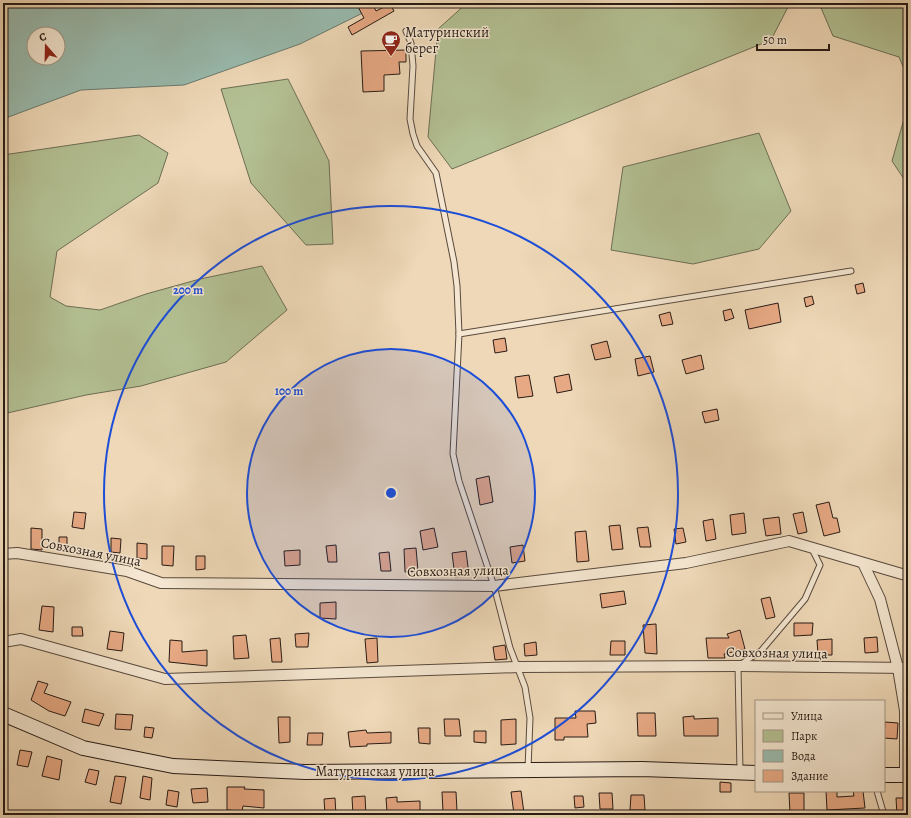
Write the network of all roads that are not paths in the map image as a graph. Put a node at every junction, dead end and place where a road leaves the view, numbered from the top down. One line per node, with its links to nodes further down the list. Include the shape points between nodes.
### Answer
1 (406, 31): 3 (lane, via 411,43 413,66 410,119 417,146 432,165 440,188 454,262)
2 (851, 271): 3 (lane)
3 (459, 334): 8 (lane, via 454,454 459,481)
4 (811, 547): 6 (street, Совхозная улица); 8 (street, Совхозная улица, via 789,541 686,563); 10 (lane, via 820,565 805,599 761,651)
5 (3, 554): 8 (street, Совхозная улица, via 17,553 127,571 161,583)
6 (863, 563): 7 (street, Совхозная улица); 12 (street, via 880,599)
7 (908, 575)
8 (494, 586): 11 (lane, via 510,648)
9 (3, 642): 11 (street, Совхозная улица, via 21,639 165,679)
10 (738, 666): 11 (street, Совхозная улица); 12 (street, Совхозная улица); 15 (lane)
11 (519, 667): 14 (lane, via 530,718)
12 (903, 668): 18 (street)
13 (3, 714): 14 (street, Матуринская улица, via 83,748 173,766 305,772)
14 (528, 770): 15 (street, Матуринская улица, via 642,769)
15 (740, 773): 16 (street, Матуринская улица)
16 (755, 773)
17 (885, 775): 18 (street)
18 (906, 775)
19 (877, 792): 20 (lane)
20 (884, 815)

